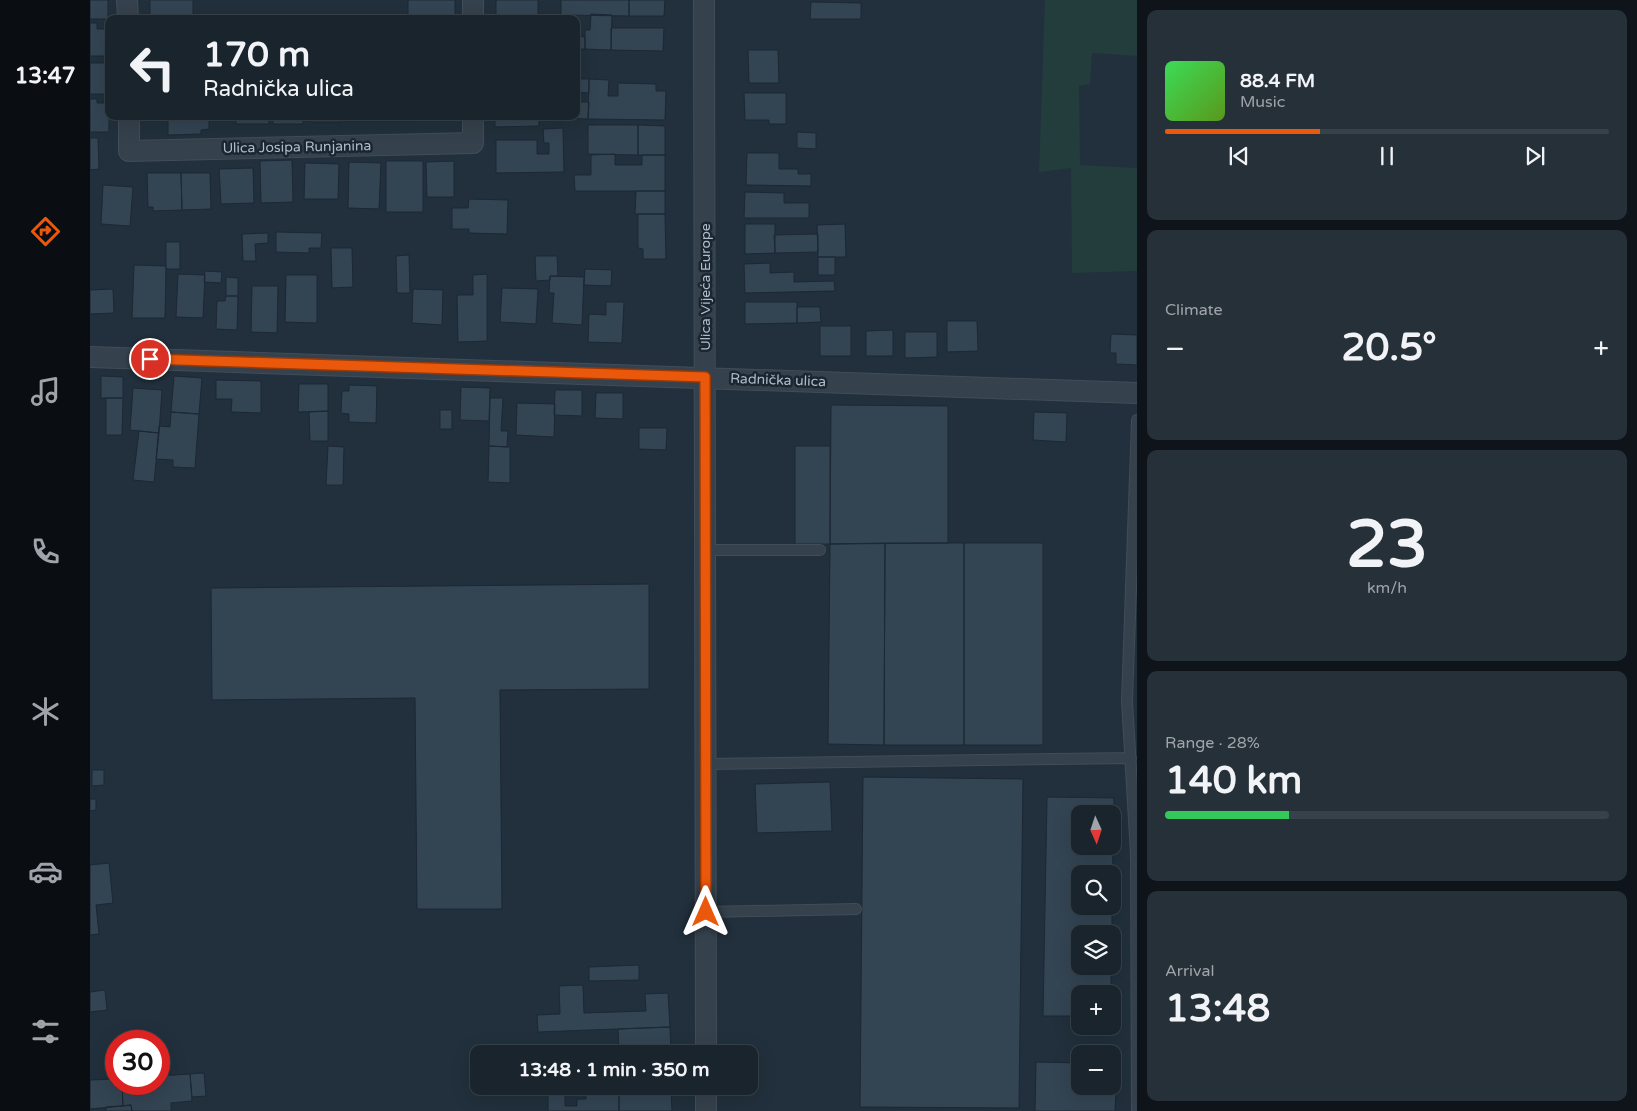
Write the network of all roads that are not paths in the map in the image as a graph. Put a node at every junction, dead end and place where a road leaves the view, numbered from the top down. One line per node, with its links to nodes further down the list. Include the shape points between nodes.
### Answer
1 (127, 0): 4 (street)
2 (473, 0): 5 (street)
3 (704, 0): 9 (street, Ulica Vijeća Europe)
4 (128, 15)
5 (473, 15)
6 (129, 120): 7 (street, Ulica Josipa Runjanina, via 129,151 473,143)
7 (473, 120)
8 (90, 357): 9 (street, Radnička ulica)
9 (705, 377): 10 (street, Radnička ulica); 12 (street, Ulica Vijeća Europe)
10 (1137, 393)
11 (1137, 420): 14 (lane)
12 (705, 550): 13 (lane); 16 (street, Ulica Vijeća Europe)
13 (820, 550)
14 (1134, 592): 15 (lane, via 1127,701)
15 (1131, 758): 16 (lane); 22 (lane, via 1136,854)
16 (706, 764): 18 (street, Ulica Vijeća Europe)
17 (856, 909): 18 (lane)
18 (706, 912): 19 (street, Ulica Vijeća Europe)
19 (706, 1045)
20 (706, 1095): 21 (street)
21 (706, 1111)
22 (1137, 1111)

